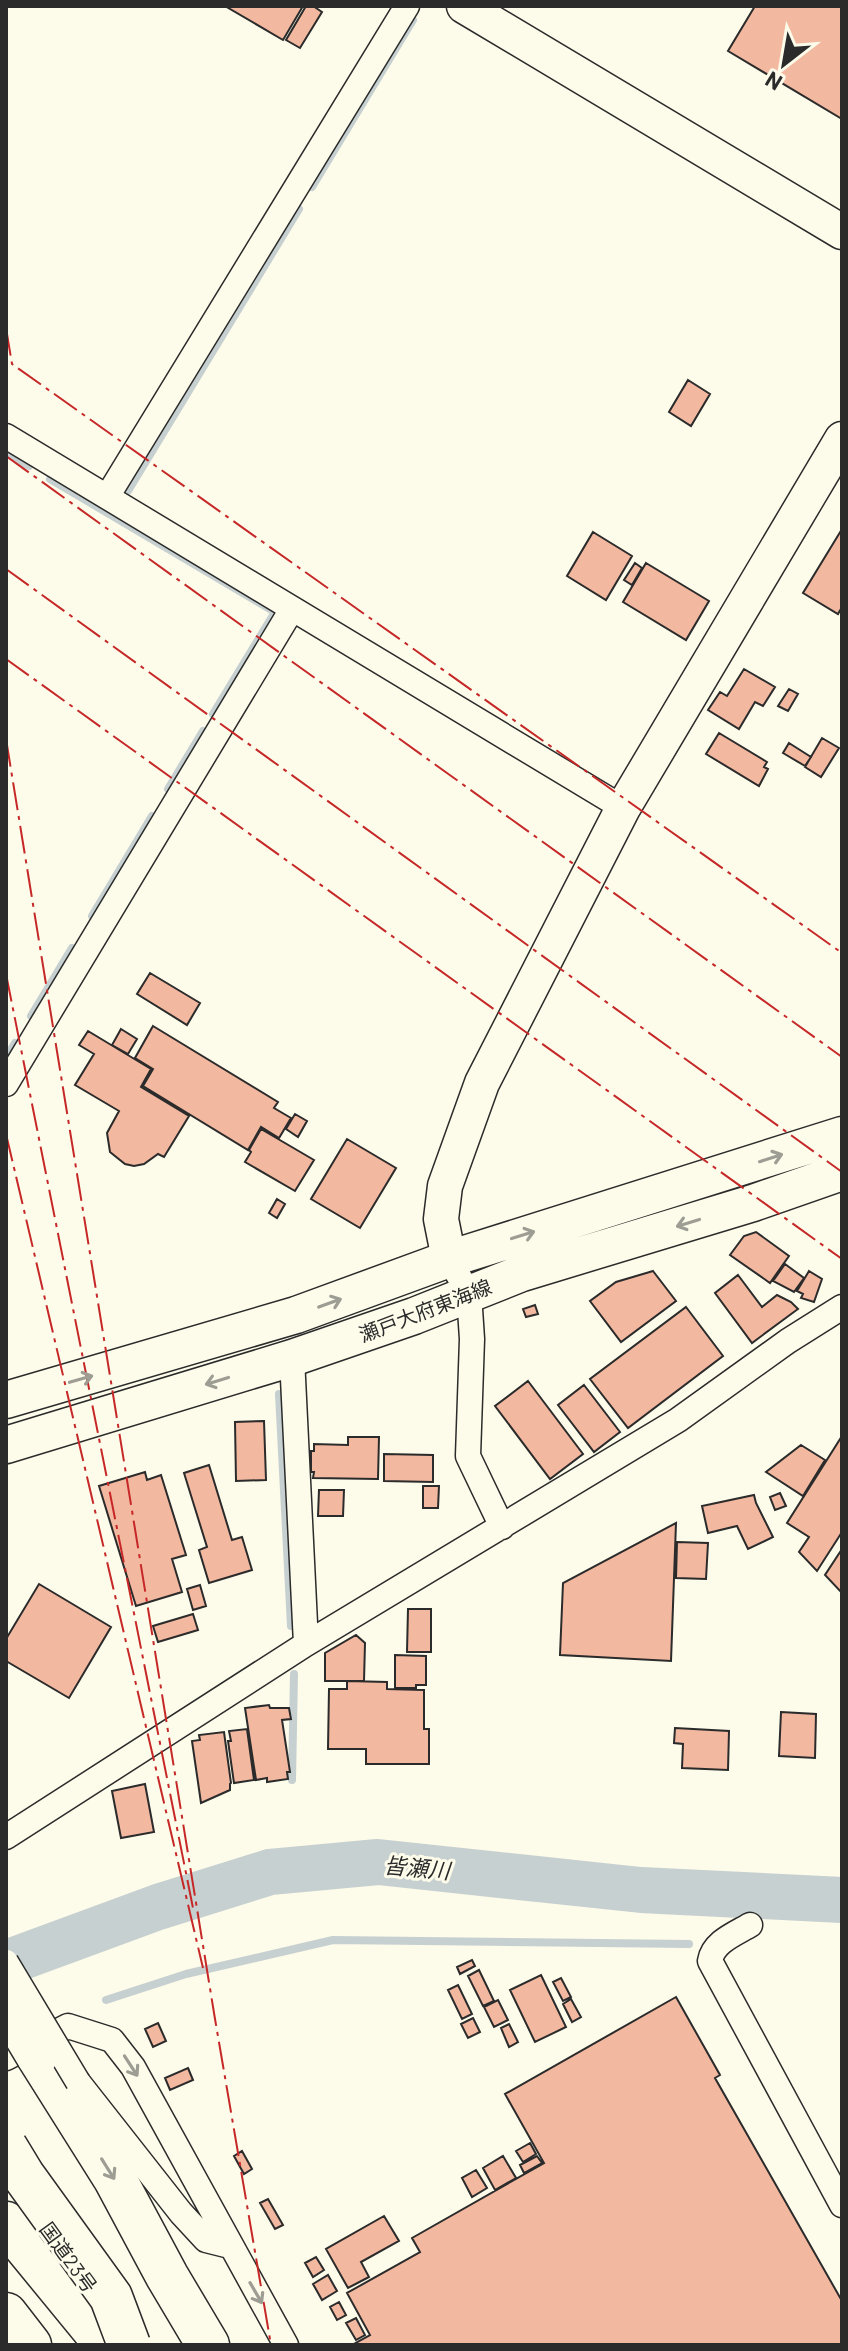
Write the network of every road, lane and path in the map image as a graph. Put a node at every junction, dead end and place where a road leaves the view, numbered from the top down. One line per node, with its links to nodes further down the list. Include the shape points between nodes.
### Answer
1 (407, 6): 6 (street)
2 (464, 6): 3 (street)
3 (842, 232)
4 (6, 436): 6 (street)
5 (842, 439): 8 (street)
6 (107, 497): 7 (street)
7 (292, 609): 8 (street); 9 (street)
8 (623, 808): 12 (street, via 470,1114 445,1186 441,1219)
9 (6, 1084)
10 (842, 1135): 12 (main road, 瀬戸大府東海線, one-way to 10)
11 (842, 1172): 13 (main road, 瀬戸大府東海線, one-way to 13)
12 (449, 1259): 13 (street); 16 (main road, 瀬戸大府東海線, one-way to 12, via 296,1315)
13 (469, 1294): 15 (main road, 瀬戸大府東海線); 18 (street, via 468,1456)
14 (842, 1307): 18 (street, via 678,1420)
15 (292, 1358): 17 (main road, 瀬戸大府東海線, one-way to 17); 19 (street)
16 (6, 1400)
17 (6, 1445)
18 (502, 1527): 19 (street)
19 (306, 1644): 20 (street)
20 (8, 1834)
21 (750, 1925): 27 (street, via 723,1941 710,1961)
22 (6, 1962): 29 (street, bridge, via 78,2082 197,2231 206,2240)
23 (6, 2003): 24 (highway, bridge)
24 (21, 2057): 29 (street, one-way to 29, via 68,2026 112,2040 133,2067); 34 (highway, one-way to 34, via 115,2179)
25 (6, 2147): 33 (highway, bridge, via 111,2297)
26 (6, 2169): 33 (highway, 国道23号, bridge)
27 (842, 2205)
28 (6, 2223): 32 (highway)
29 (230, 2246): 35 (street, one-way to 35)
30 (6, 2314): 31 (highway)
31 (30, 2345)
32 (106, 2345)
33 (130, 2345)
34 (208, 2345)
35 (286, 2345)

